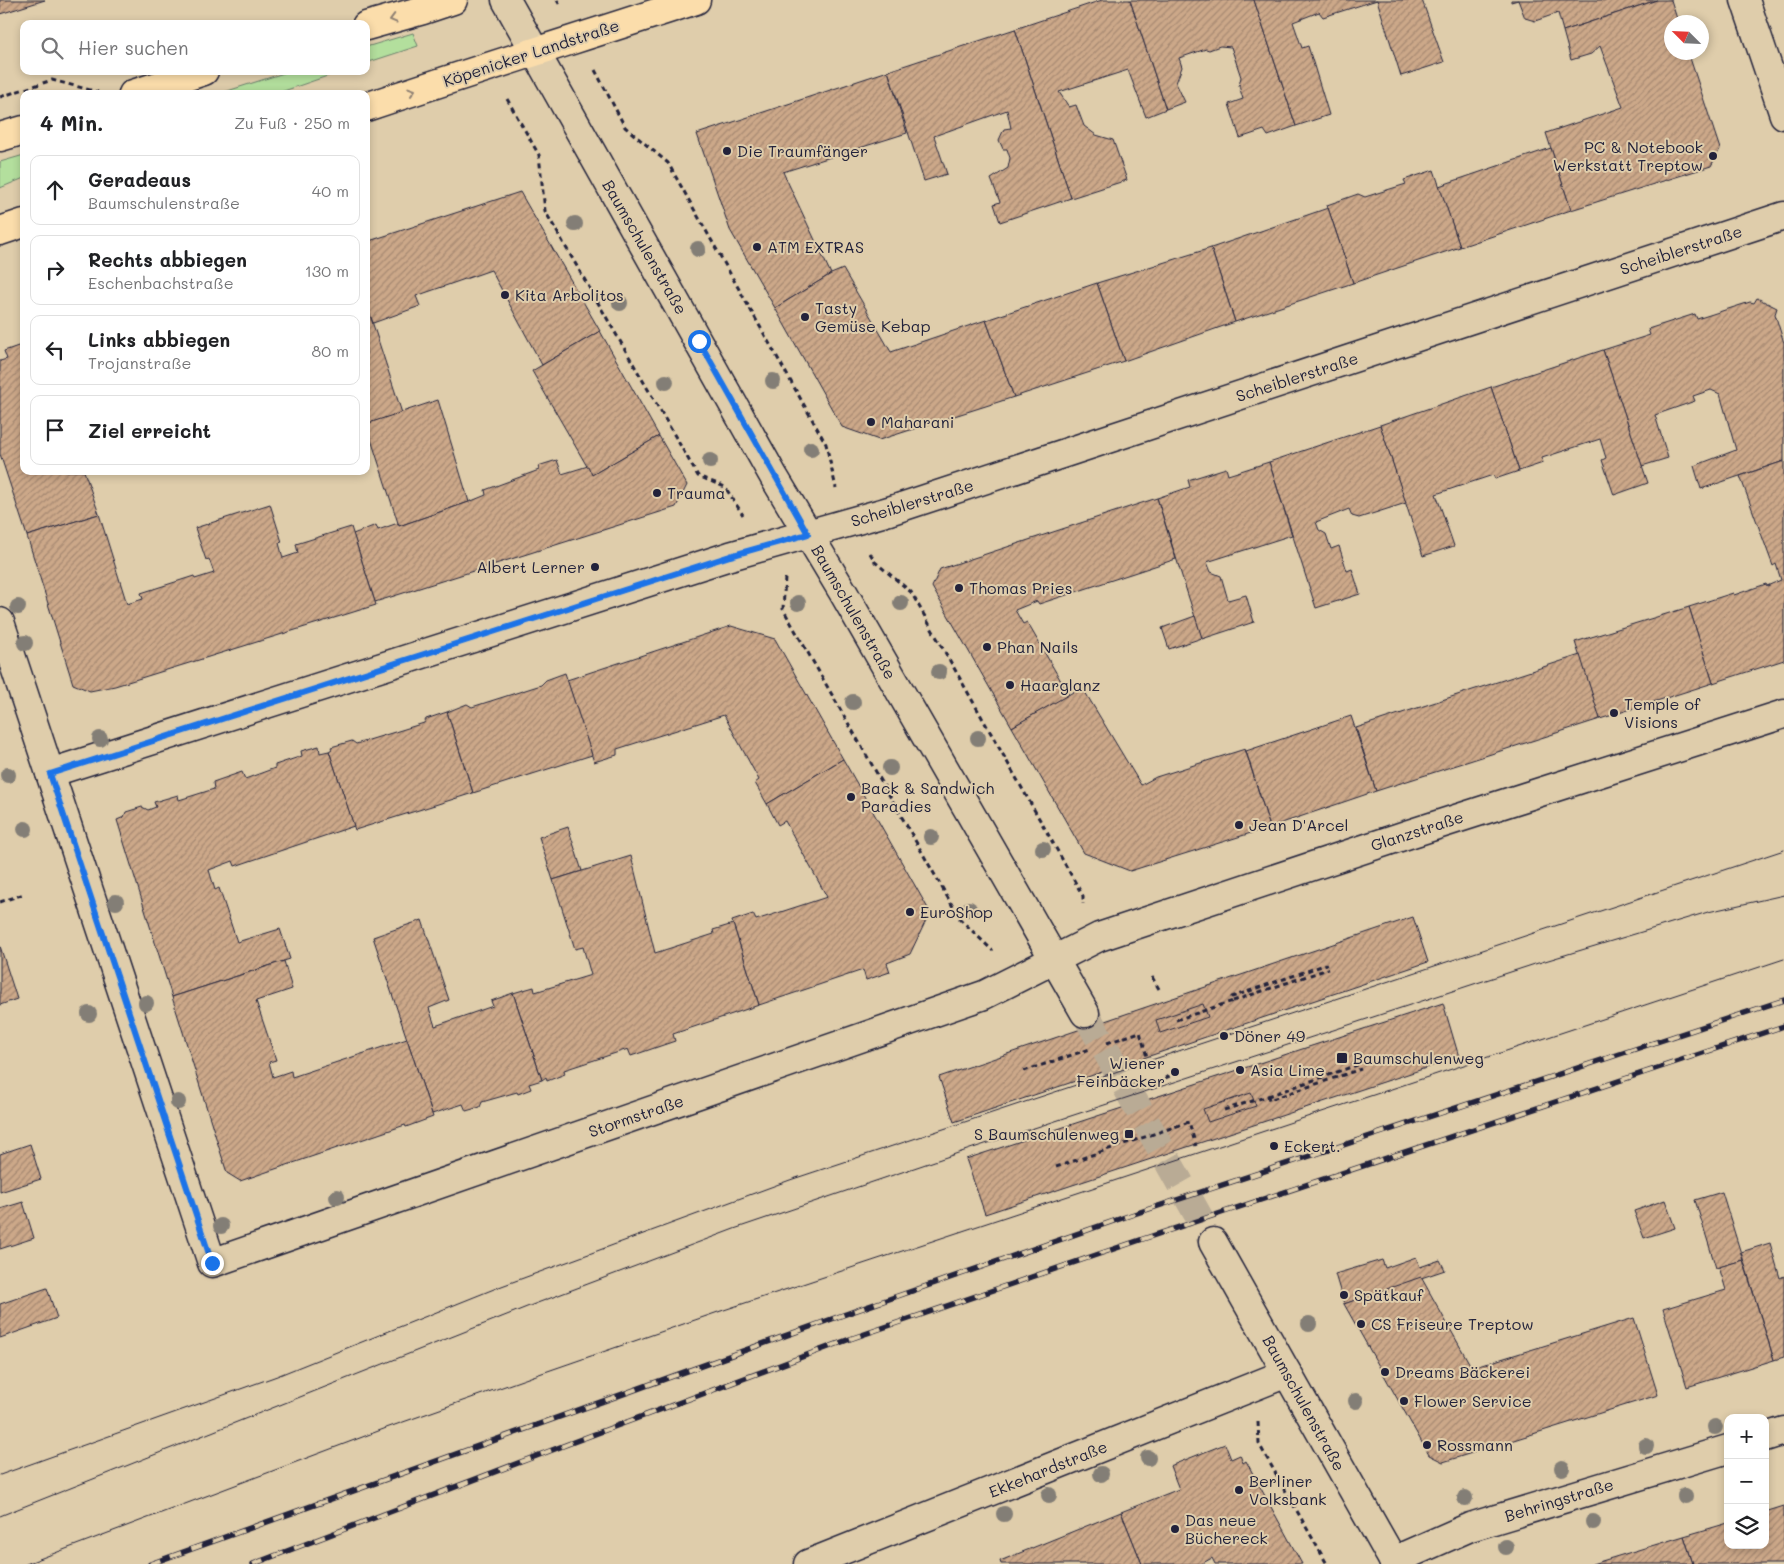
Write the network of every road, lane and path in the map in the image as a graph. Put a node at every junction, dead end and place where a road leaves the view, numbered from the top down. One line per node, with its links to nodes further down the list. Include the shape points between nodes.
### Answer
1 (452, 0): 5 (main road, one-way to 5)
2 (506, 0): 6 (street, Baumschulenstraße)
3 (696, 0): 6 (main road, Köpenicker Landstraße)
4 (1745, 0): 14 (street)
5 (370, 25)
6 (535, 53): 13 (main road, Köpenicker Landstraße, one-way to 6); 24 (street, Baumschulenstraße)
7 (192, 75): 11 (main road)
8 (20, 90): 12 (path)
9 (21, 90): 10 (path, via 52,80)
10 (91, 90)
11 (145, 90)
12 (0, 97)
13 (370, 106)
14 (1784, 115)
15 (623, 122): 22 (path, via 668,163 826,444)
16 (20, 131): 17 (main road)
17 (0, 137)
18 (532, 143): 23 (path, via 539,155 545,210 698,476 724,487)
19 (1784, 216): 24 (street, Scheiblerstraße, via 889,511)
20 (20, 224): 21 (main road)
21 (0, 231)
22 (837, 494)
23 (733, 500)
24 (808, 534): 29 (street, Scheiblerstraße, via 730,556); 34 (street, Baumschulenstraße)
25 (875, 562): 31 (path, via 911,592)
26 (786, 580): 33 (path, via 783,609)
27 (0, 622): 29 (street)
28 (1784, 714): 34 (street, Glanzstraße, via 1245,888 1099,938)
29 (50, 774): 34 (street, Stormstraße, via 212,1263 984,995)
30 (24, 894): 32 (path)
31 (1083, 896)
32 (0, 902)
33 (960, 918)
34 (1055, 960): 40 (street, Baumschulenstraße)
35 (1326, 964): 39 (path, via 1232,997)
36 (1328, 969): 39 (path)
37 (1152, 977): 38 (path)
38 (1159, 989)
39 (1233, 1001): 41 (path)
40 (1085, 1013)
41 (1176, 1020)
42 (1105, 1044): 44 (path, via 1140,1032)
43 (1096, 1047): 47 (path)
44 (1147, 1057)
45 (1360, 1064): 50 (path)
46 (1361, 1069): 50 (path, via 1270,1100)
47 (1024, 1071)
48 (1176, 1074): 49 (path)
49 (1165, 1078)
50 (1268, 1096): 51 (path)
51 (1224, 1110)
52 (1196, 1146): 53 (path, via 1189,1122)
53 (1056, 1167)
54 (1213, 1242): 55 (street, Baumschulenstraße)
55 (1287, 1373): 60 (street, Baumschulenstraße); 61 (street, Ekkehardstraße)
56 (1784, 1431): 57 (street)
57 (1769, 1436)
58 (1259, 1444): 62 (path)
59 (1724, 1449): 60 (street, Behringstraße, via 1470,1527)
60 (1394, 1563)
61 (808, 1564)
62 (1327, 1564)

